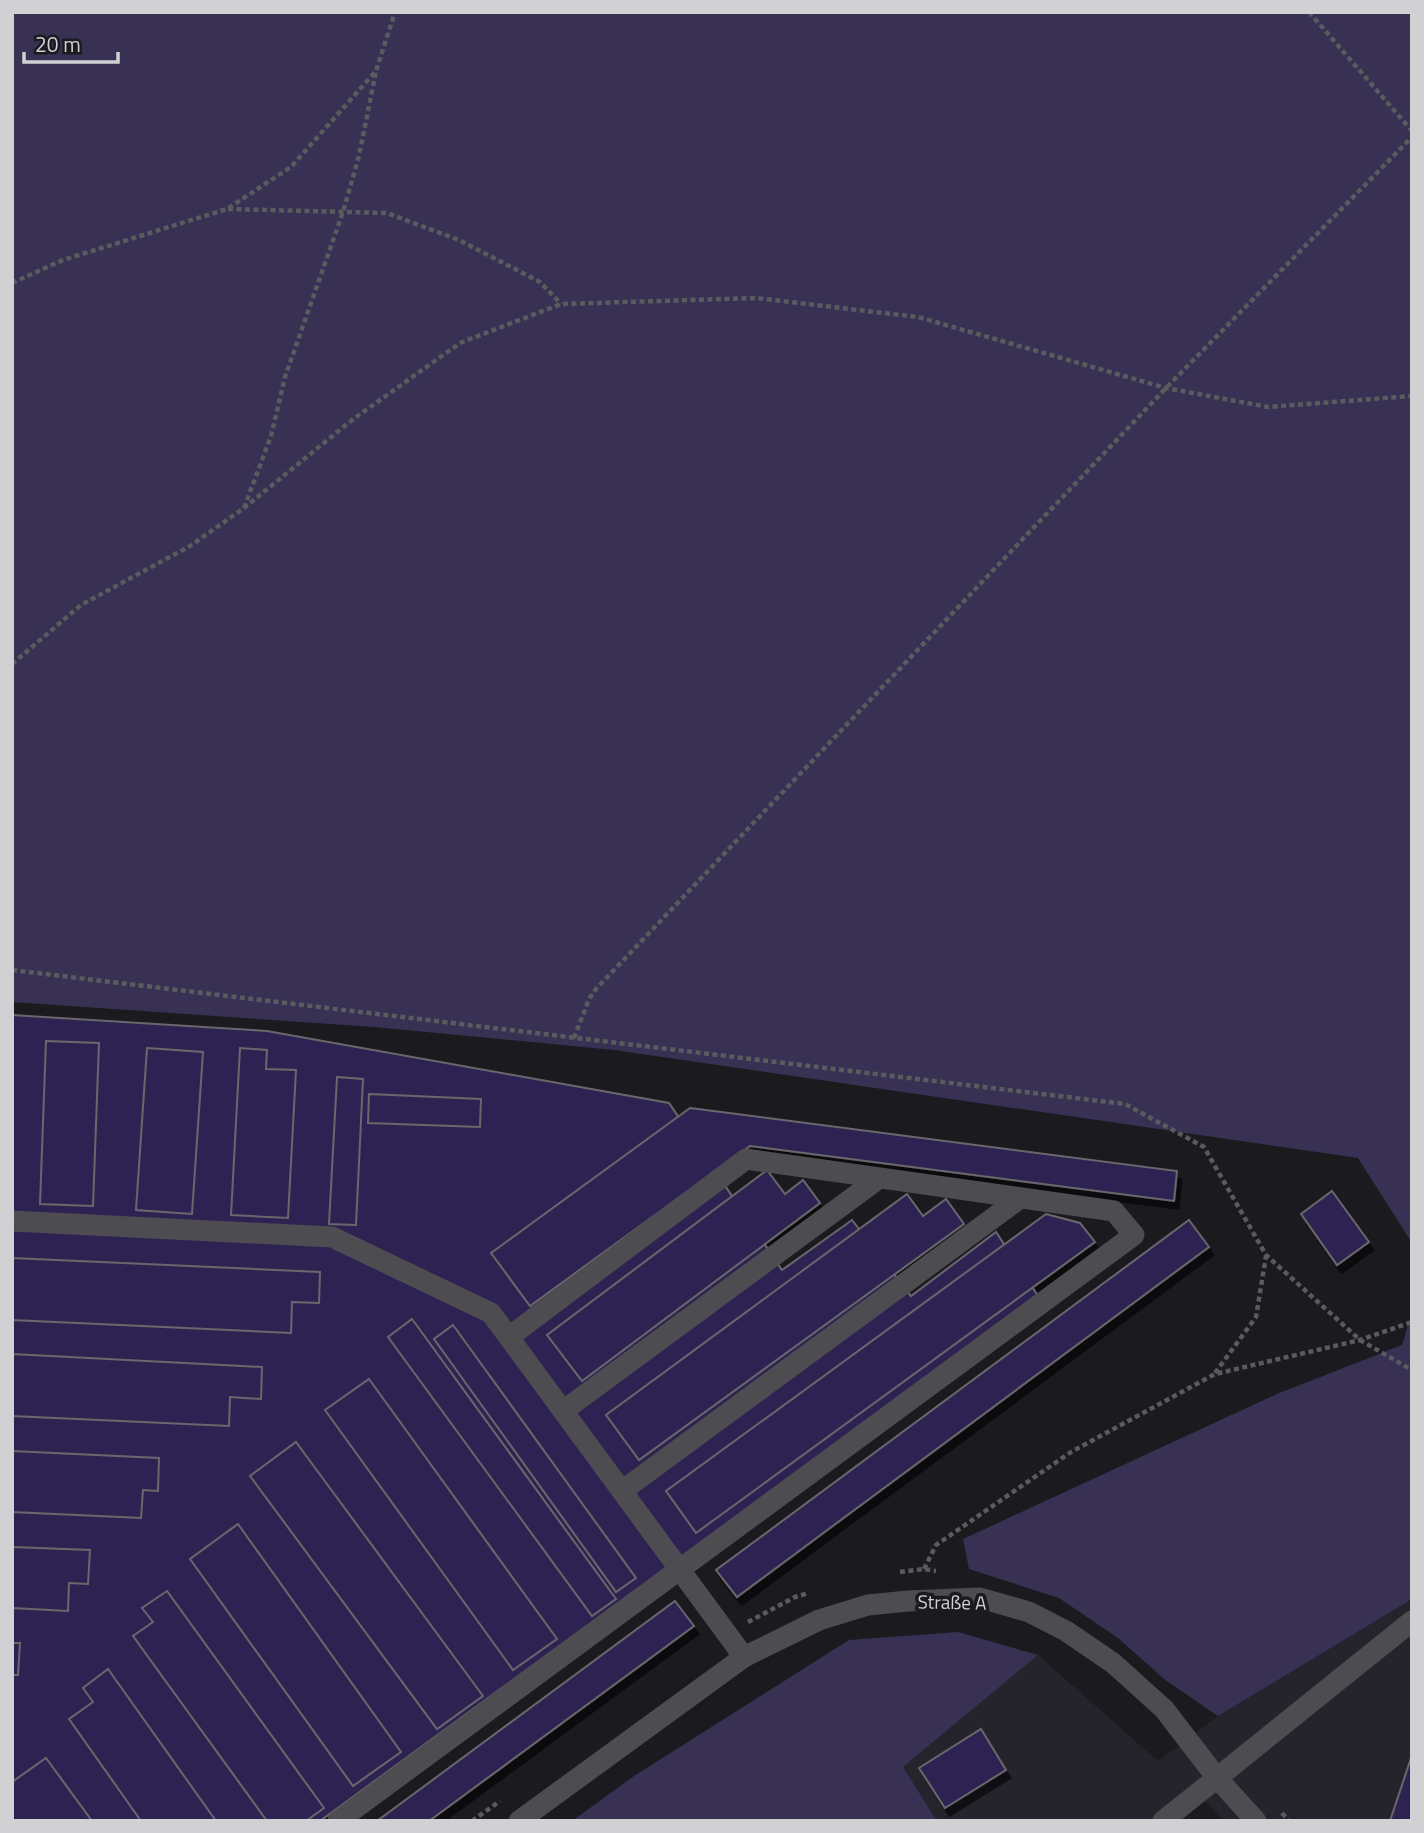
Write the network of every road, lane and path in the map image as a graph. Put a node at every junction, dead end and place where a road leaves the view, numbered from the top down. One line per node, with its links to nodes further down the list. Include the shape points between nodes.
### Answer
1 (395, 12): 3 (path)
2 (1309, 12): 4 (path)
3 (376, 71): 6 (path, via 291,167); 7 (path)
4 (1412, 131)
5 (1412, 137): 10 (path)
6 (227, 209): 7 (path); 8 (path, via 63,260)
7 (343, 212): 9 (path, via 387,213 459,240 540,282); 12 (path)
8 (12, 283)
9 (561, 304): 10 (path, via 756,298 918,317); 12 (path, via 460,343 352,420)
10 (1166, 388): 11 (path, via 1268,407); 15 (path, via 596,989)
11 (1412, 396)
12 (244, 508): 13 (path, via 190,546 81,605)
13 (12, 664)
14 (12, 970): 15 (path)
15 (573, 1038): 19 (path, via 1125,1104 1204,1147)
16 (878, 1179): 17 (street); 21 (street, via 746,1159); 25 (street)
17 (1019, 1199): 26 (street); 27 (street, via 1114,1211 1134,1235)
18 (12, 1221): 21 (street, via 332,1237 491,1313)
19 (1266, 1255): 22 (path); 24 (path, via 1256,1317)
20 (1412, 1322): 22 (path)
21 (509, 1337): 25 (street)
22 (1360, 1340): 23 (path); 24 (path)
23 (1412, 1370)
24 (1215, 1374): 28 (path, via 1071,1452 936,1545)
25 (563, 1411): 26 (street)
26 (622, 1491): 27 (street)
27 (679, 1568): 34 (street); 39 (street)
28 (924, 1569): 29 (path); 30 (path); 32 (path)
29 (948, 1573)
30 (888, 1574)
31 (818, 1590): 34 (path, via 795,1597)
32 (908, 1601): 35 (street, Straße A, via 868,1605 819,1620); 36 (street, Straße A, via 980,1598 1029,1612 1066,1631 1113,1663 1164,1709)
33 (1412, 1621): 36 (street)
34 (727, 1634): 35 (street)
35 (744, 1657): 41 (street, Straße A)
36 (1217, 1778): 42 (street); 43 (street, Straße A)
37 (504, 1797): 40 (path)
38 (1280, 1811): 44 (path)
39 (338, 1821)
40 (472, 1821)
41 (519, 1821)
42 (1163, 1821)
43 (1256, 1821)
44 (1289, 1821)

